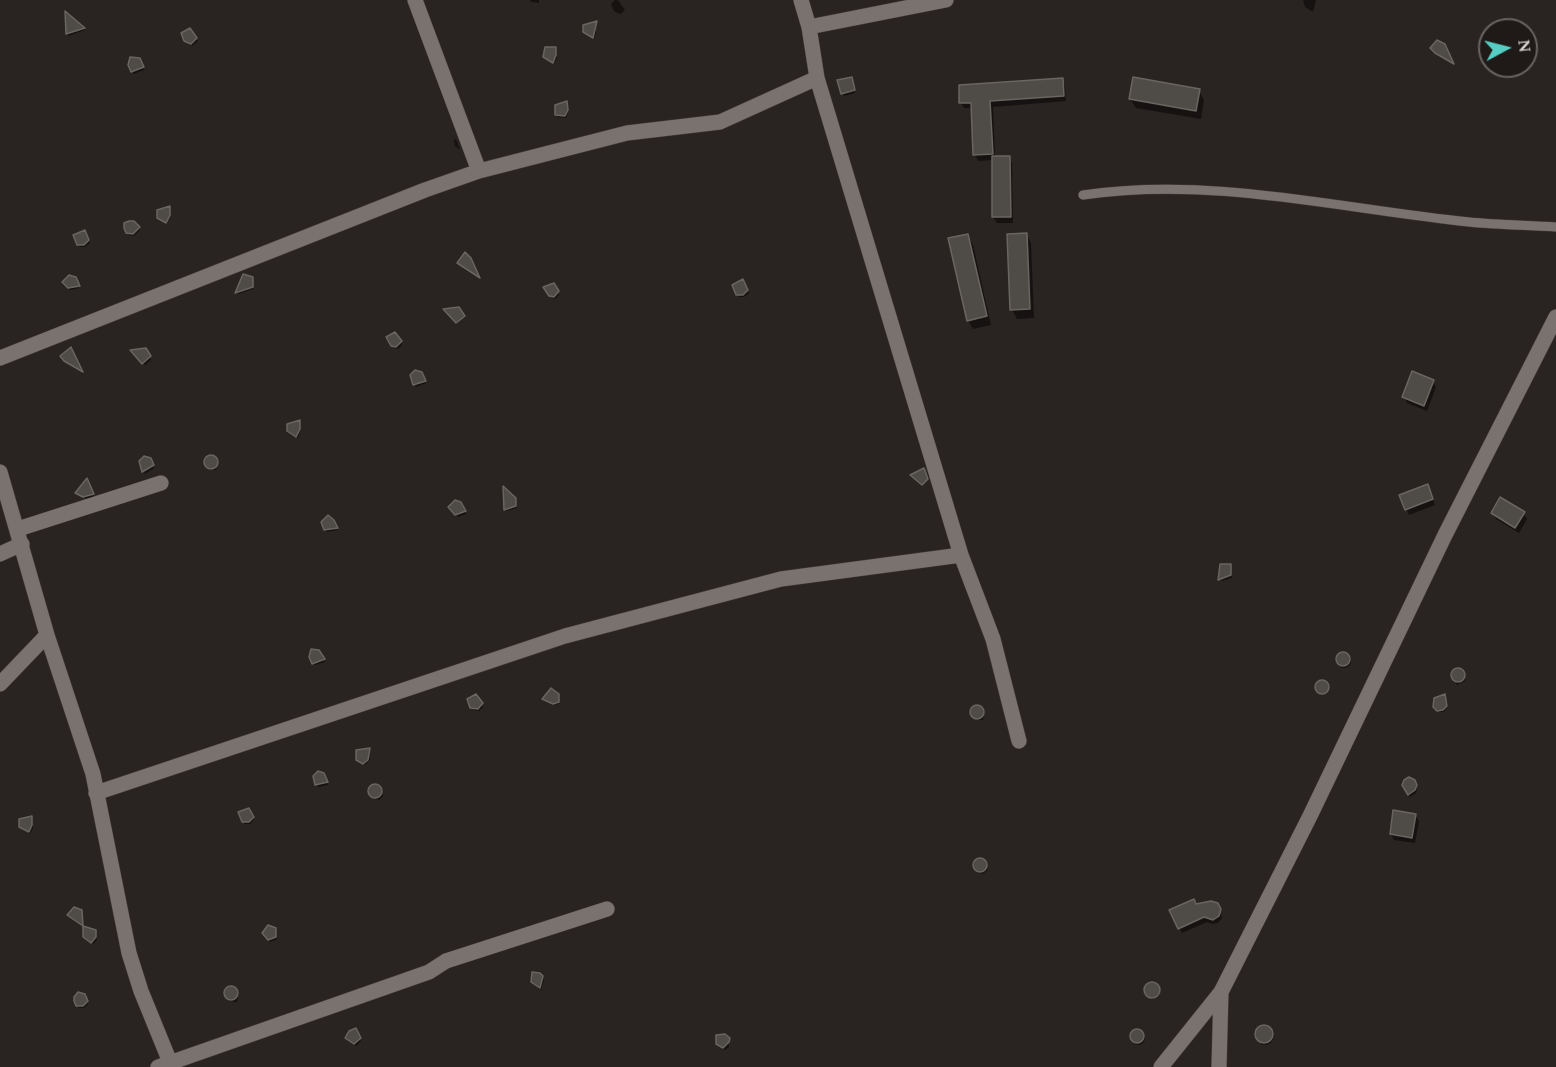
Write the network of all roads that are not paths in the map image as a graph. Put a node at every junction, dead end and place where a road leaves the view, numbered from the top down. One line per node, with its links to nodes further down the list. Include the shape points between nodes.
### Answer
1 (415, 0): 6 (street)
2 (801, 0): 4 (street)
3 (946, 0): 4 (street)
4 (809, 27): 5 (street)
5 (817, 78): 6 (street, via 720,122 627,133); 15 (street)
6 (479, 171): 10 (street)
7 (1083, 195): 8 (lane, via 1118,190 1238,192 1470,222)
8 (1556, 227)
9 (1556, 318): 21 (street)
10 (0, 358)
11 (0, 472): 13 (street)
12 (161, 483): 13 (street)
13 (20, 537): 14 (street); 16 (street)
14 (0, 554)
15 (961, 555): 18 (street, via 993,639); 19 (street, via 781,579 565,636)
16 (47, 635): 17 (street); 19 (street)
17 (0, 684)
18 (1019, 741)
19 (96, 793): 22 (street, via 129,953)
20 (607, 909): 22 (street, via 446,961 429,972)
21 (1221, 993): 23 (street); 24 (street)
22 (167, 1065)
23 (1161, 1067)
24 (1219, 1067)

